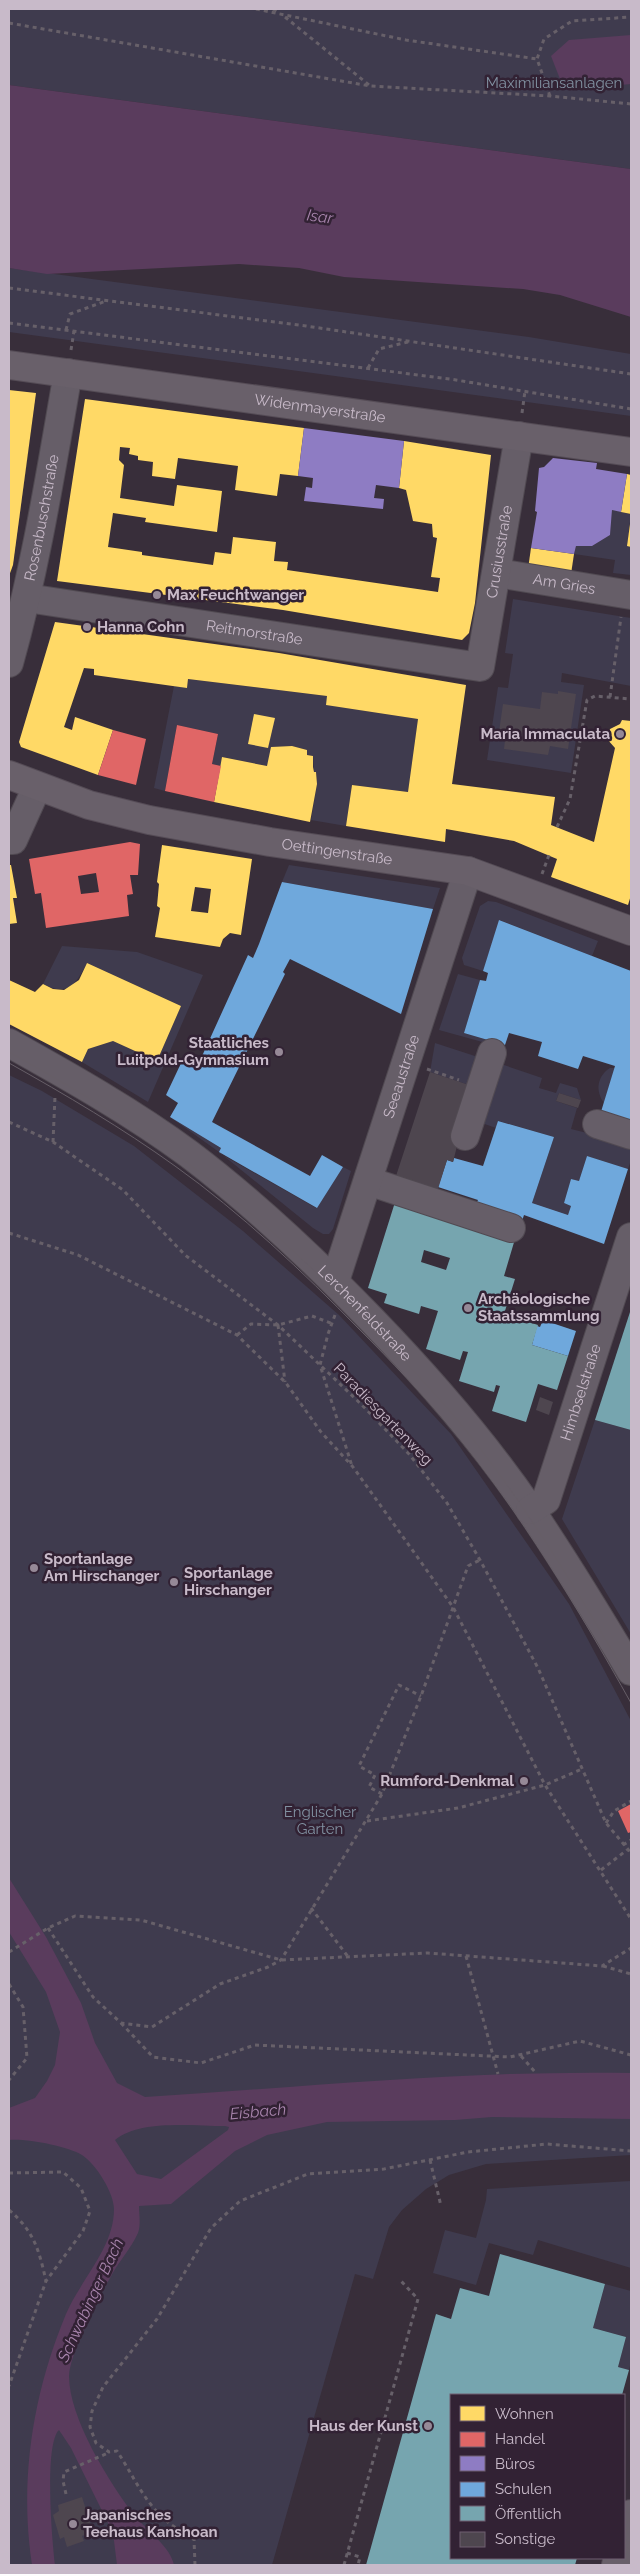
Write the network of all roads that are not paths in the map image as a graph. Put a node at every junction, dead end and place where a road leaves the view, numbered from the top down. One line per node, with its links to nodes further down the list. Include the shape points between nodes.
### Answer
1 (69, 361): 2 (main road, Widenmayerstraße); 3 (main road, Widenmayerstraße); 7 (street, Rosenbuschstraße)
2 (9, 365)
3 (521, 425): 4 (main road, Widenmayerstraße); 5 (street, Crusiusstraße)
4 (631, 452)
5 (497, 573): 6 (street, Am Gries); 9 (street, Crusiusstraße)
6 (628, 595)
7 (27, 598): 8 (street, Rosenbuschstraße); 9 (street, Reitmorstraße)
8 (9, 663)
9 (480, 667)
10 (9, 775): 11 (main road, Oettingenstraße)
11 (37, 787): 12 (street, via 13,840); 13 (main road, Oettingenstraße, via 88,805 149,820 270,842)
12 (9, 840)
13 (468, 870): 14 (main road, Oettingenstraße); 20 (street, Seeaustraße)
14 (631, 931)
15 (9, 1043): 23 (street, Lerchenfeldstraße, via 105,1098 188,1154 262,1214)
16 (492, 1053): 19 (street)
17 (597, 1124): 18 (street)
18 (631, 1135)
19 (465, 1136)
20 (368, 1181): 21 (street); 23 (street, Seeaustraße)
21 (511, 1228)
22 (631, 1237): 24 (street, Himbselstraße, via 546,1500)
23 (335, 1281): 24 (street, Lerchenfeldstraße, via 441,1394)
24 (530, 1510): 25 (street, Lerchenfeldstraße)
25 (631, 1671)
26 (631, 2514): 27 (main road)
27 (625, 2535)

